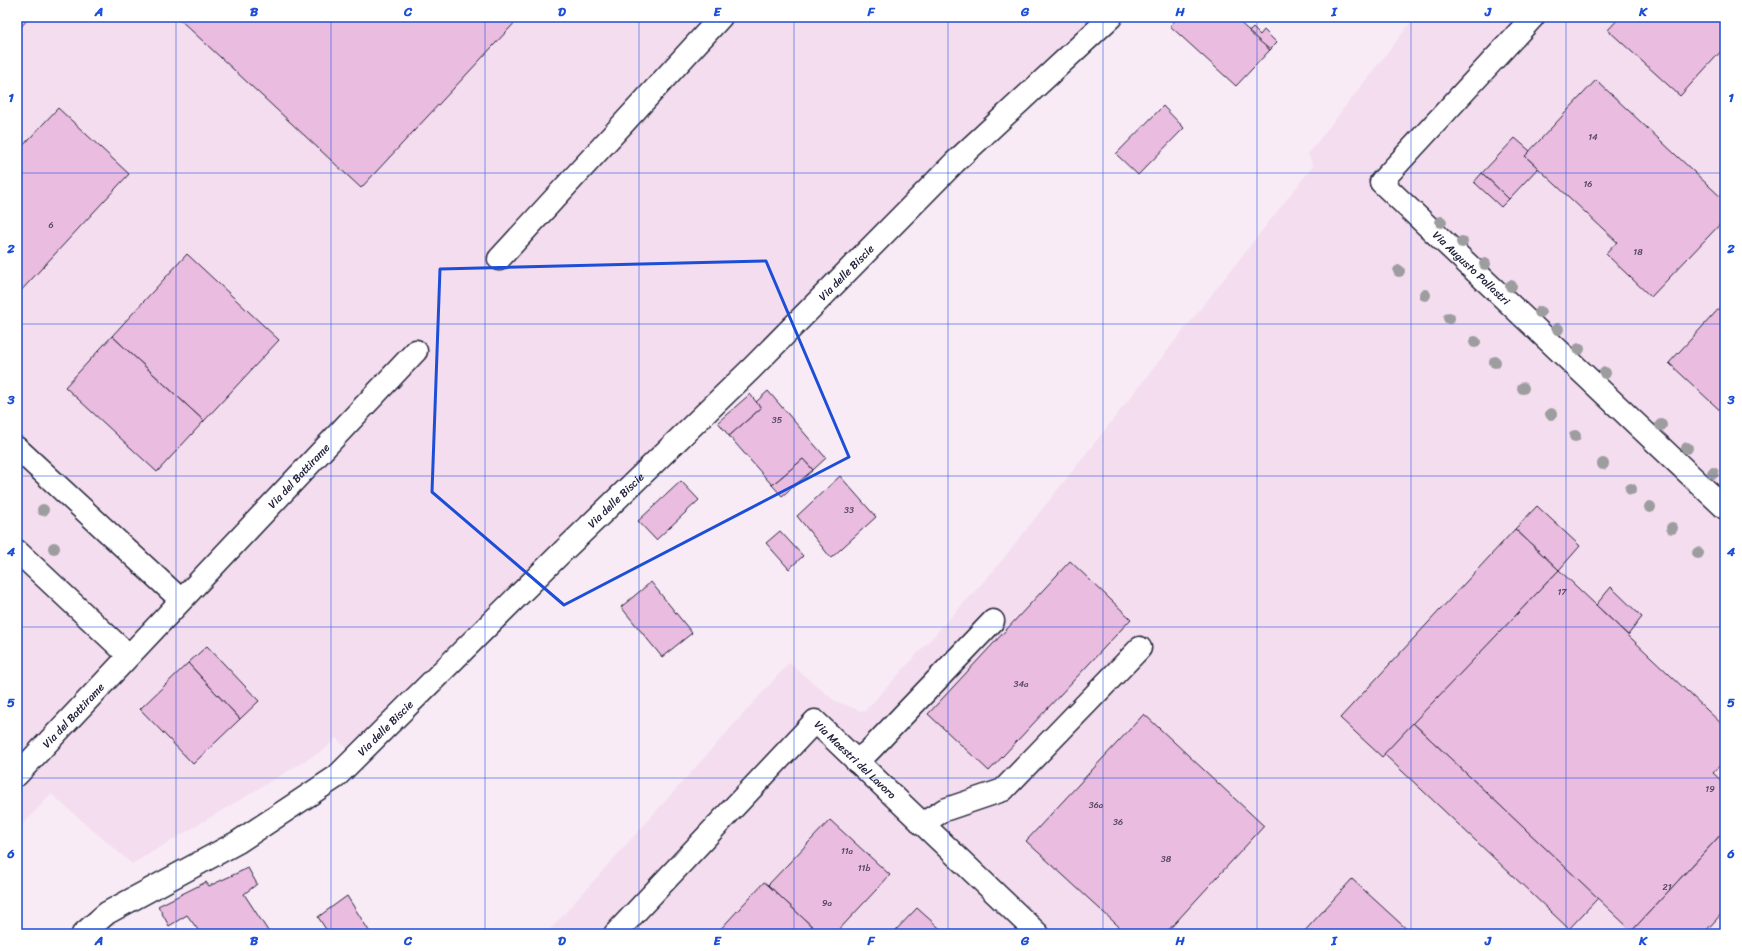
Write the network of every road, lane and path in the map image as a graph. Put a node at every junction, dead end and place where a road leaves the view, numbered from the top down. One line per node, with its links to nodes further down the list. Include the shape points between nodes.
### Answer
1 (721, 17): 4 (street)
2 (1111, 17): 16 (street, Via delle Biscie, via 955,162 752,368 336,777 238,842 107,913)
3 (1533, 17): 7 (street, Via Augusto Pollastri, via 1380,182)
4 (499, 259)
5 (416, 351): 9 (street, Via del Battirame)
6 (17, 448): 9 (street)
7 (1725, 508)
8 (17, 551): 12 (street)
9 (181, 600): 12 (street, Via del Battirame)
10 (993, 621): 13 (street)
11 (1140, 648): 15 (street, via 1003,790 944,810)
12 (128, 655): 14 (street, Via del Battirame)
13 (856, 762): 15 (street, Via Maestri del Lavoro); 17 (street, Via Maestri del Lavoro, via 814,721)
14 (17, 775)
15 (922, 824): 18 (street, Via Maestri del Lavoro)
16 (83, 934)
17 (615, 934)
18 (1038, 934)

